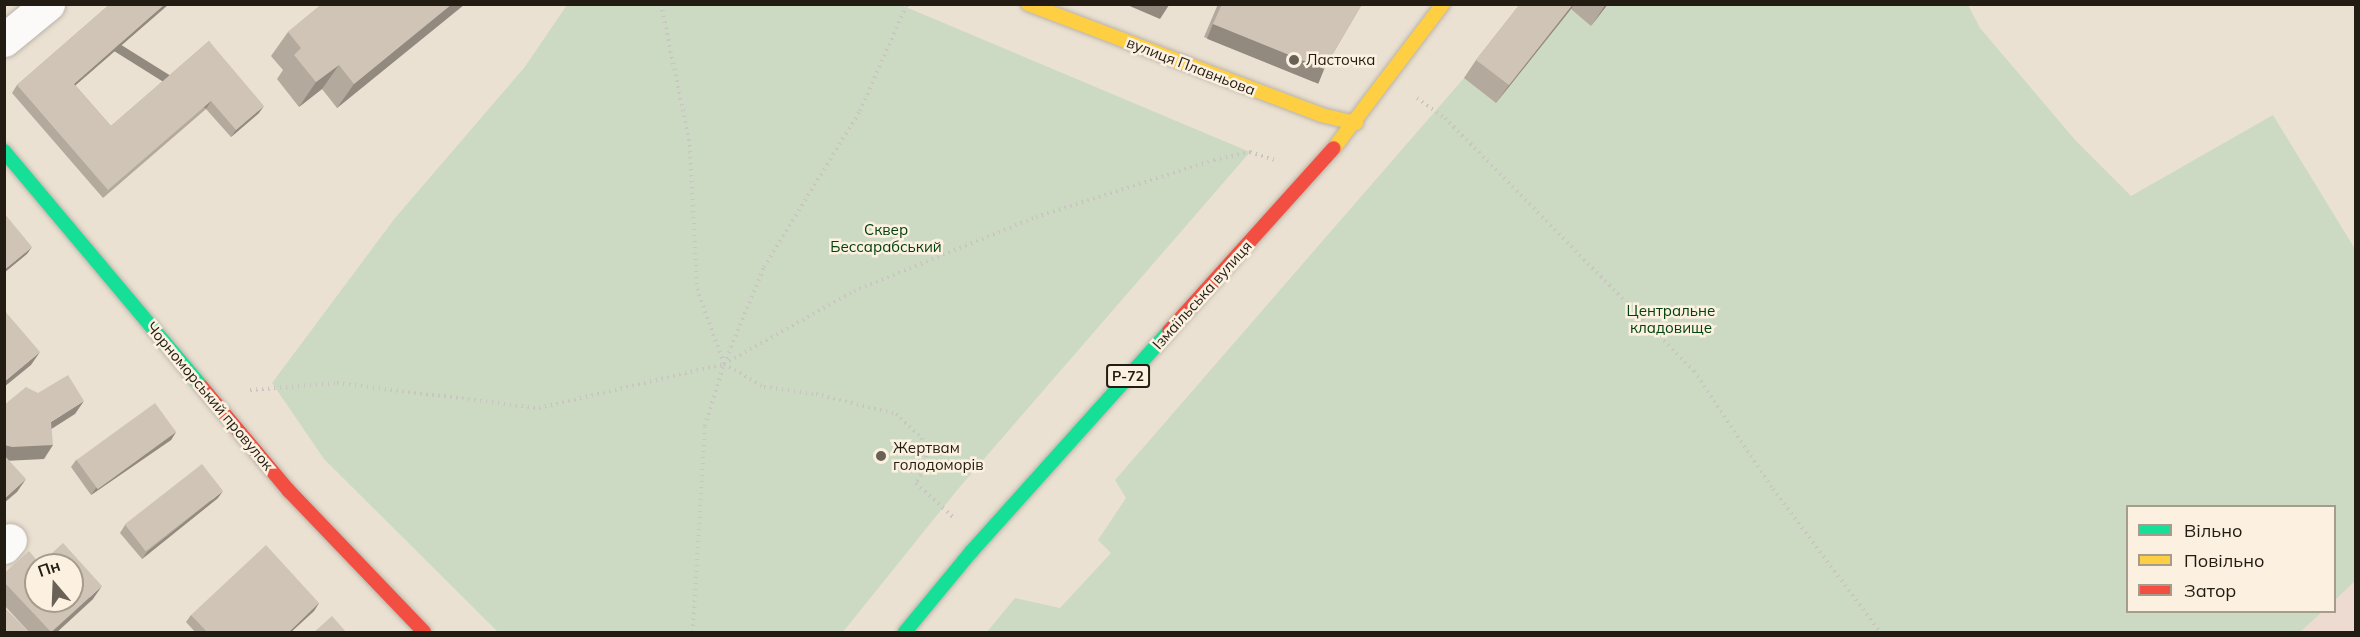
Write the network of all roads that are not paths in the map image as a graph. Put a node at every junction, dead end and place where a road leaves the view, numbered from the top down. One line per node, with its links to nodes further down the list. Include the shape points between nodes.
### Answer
1 (48, 4): 4 (street)
2 (1028, 4): 5 (street, вулиця Плавньова, via 1321,115)
3 (1443, 4): 5 (street, Ізмаїльська вулиця / Р-72)
4 (4, 40)
5 (1356, 123): 8 (street, Ізмаїльська вулиця / Р-72, via 980,541)
6 (4, 151): 7 (street, Чорноморський провулок, via 289,491)
7 (424, 633)
8 (905, 633)

